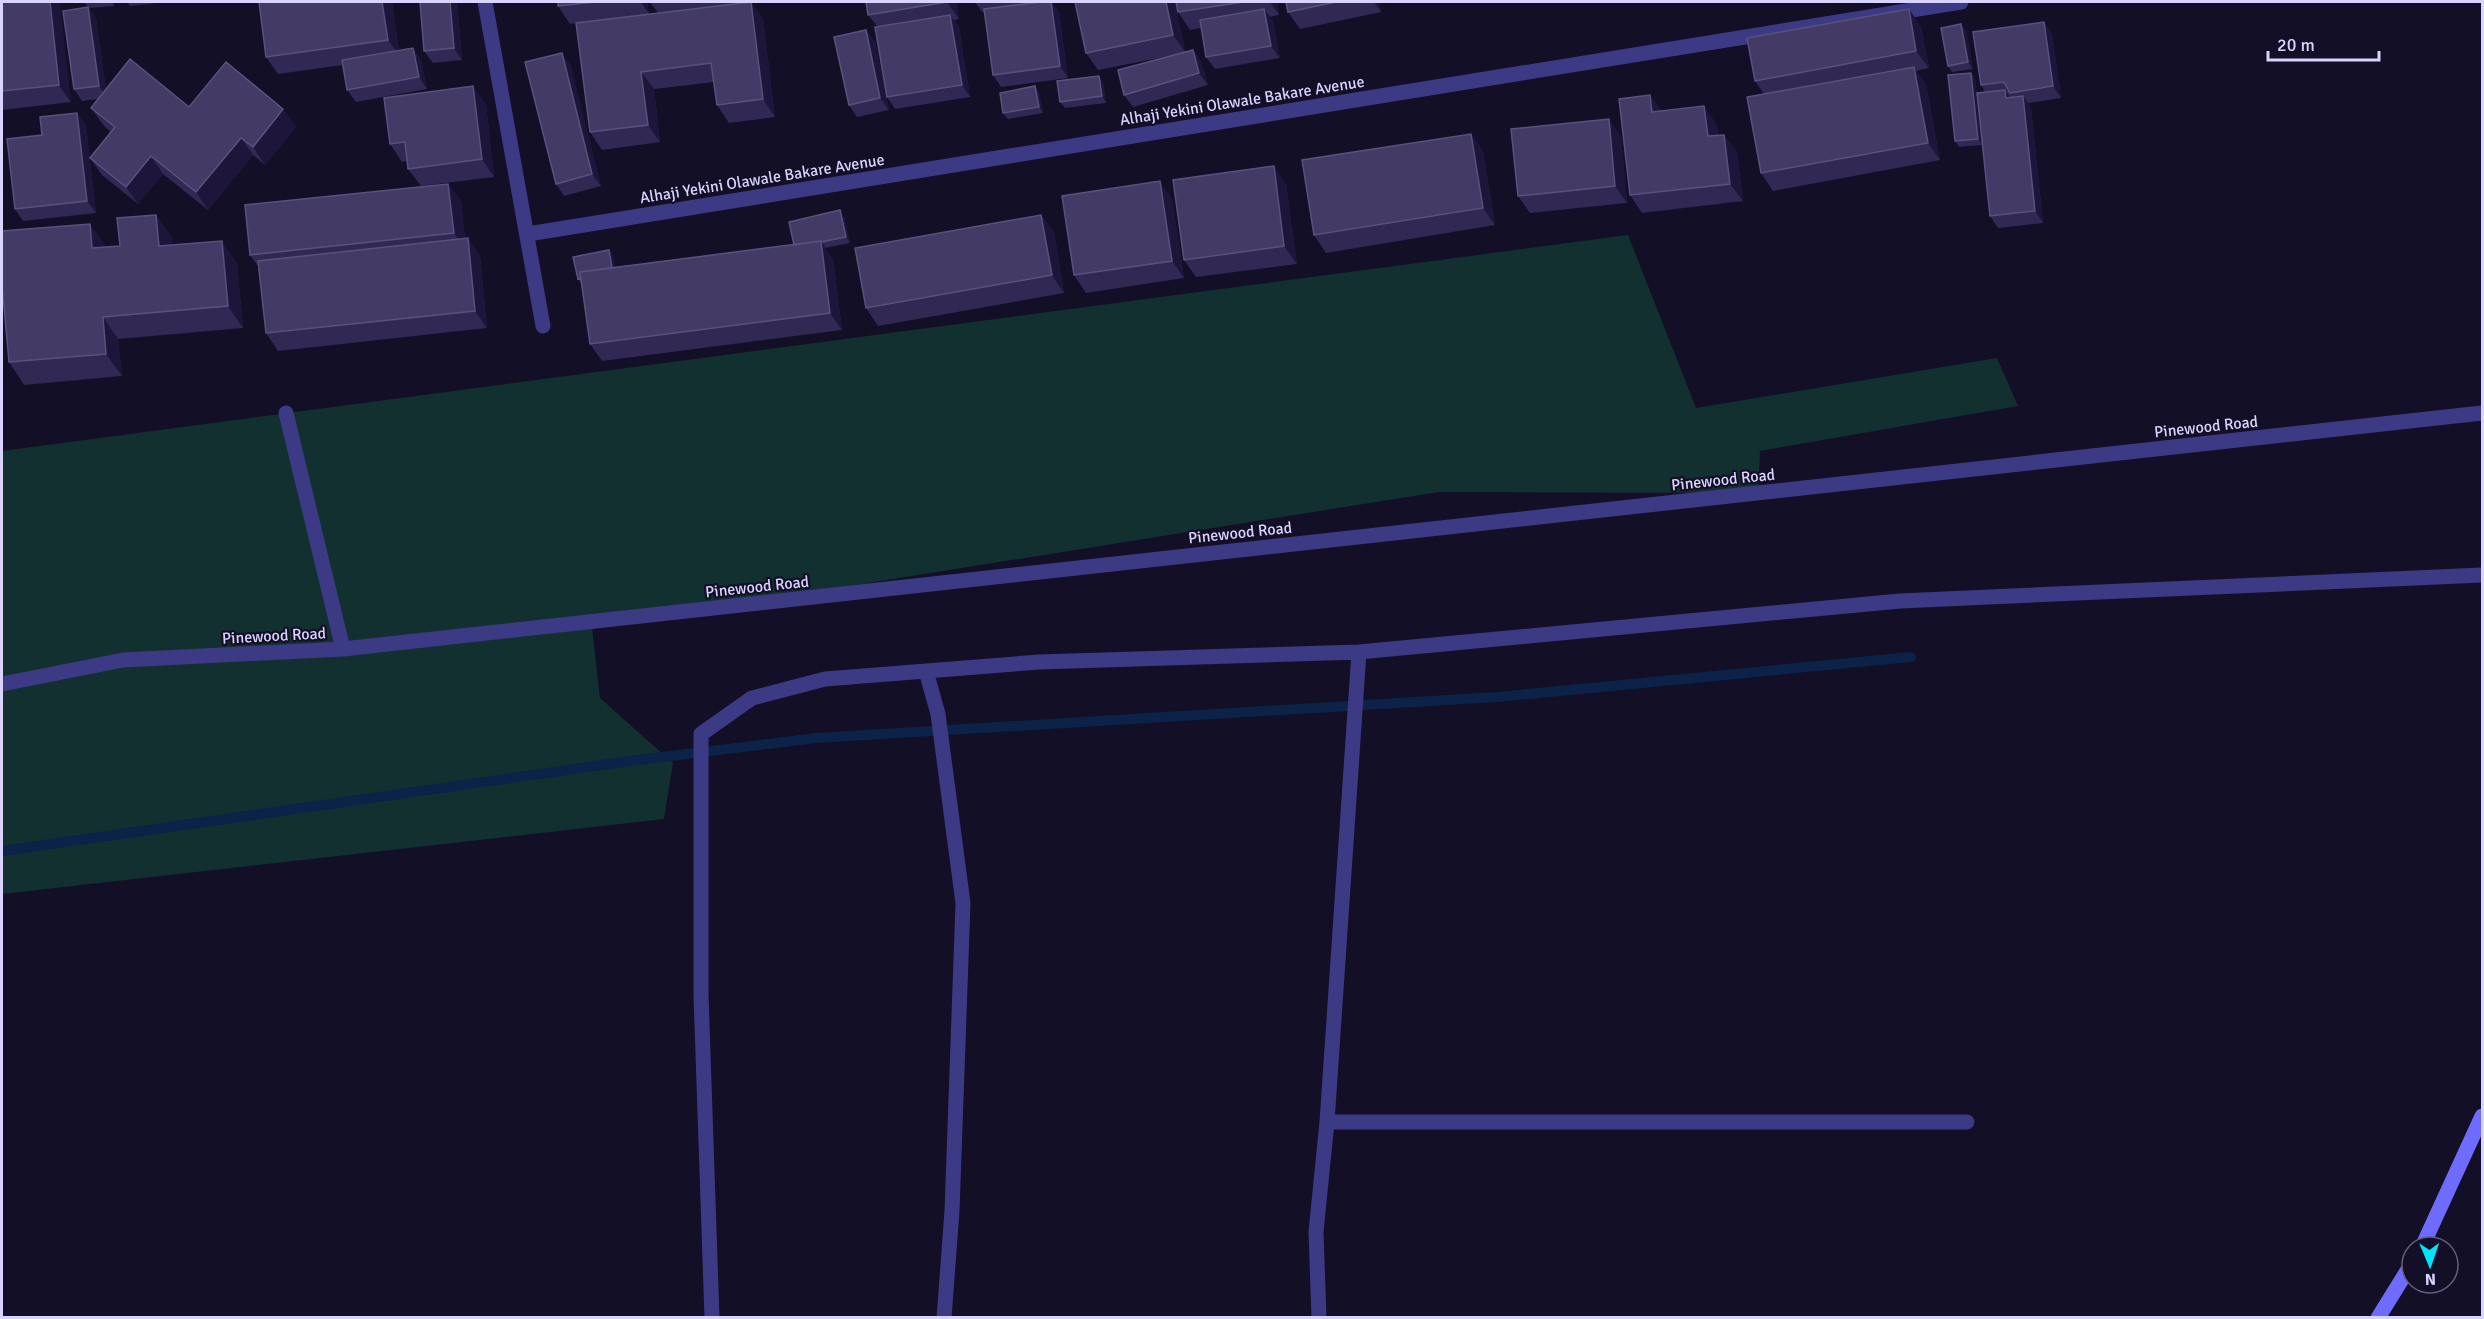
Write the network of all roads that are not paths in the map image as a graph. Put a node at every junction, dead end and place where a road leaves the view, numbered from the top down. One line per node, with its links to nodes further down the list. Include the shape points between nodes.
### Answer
1 (485, 2): 3 (street)
2 (1961, 2): 3 (street, Alhaji Yekini Olawale Bakare Avenue)
3 (528, 234): 4 (street)
4 (543, 326)
5 (286, 413): 8 (street)
6 (2482, 413): 8 (street, Pinewood Road)
7 (2482, 575): 9 (street, via 1900,601)
8 (344, 649): 11 (street, Pinewood Road, via 123,660)
9 (1359, 652): 10 (street, via 1039,662); 13 (street)
10 (926, 671): 17 (street, via 825,680 752,698 701,734 701,995); 18 (street, via 938,714 963,903 952,1211)
11 (2, 684)
12 (2482, 1116): 15 (street)
13 (1327, 1122): 14 (street); 19 (street, via 1316,1232)
14 (1967, 1122)
15 (2427, 1235)
16 (2400, 1282): 20 (street)
17 (712, 1317)
18 (944, 1317)
19 (1319, 1317)
20 (2378, 1317)

